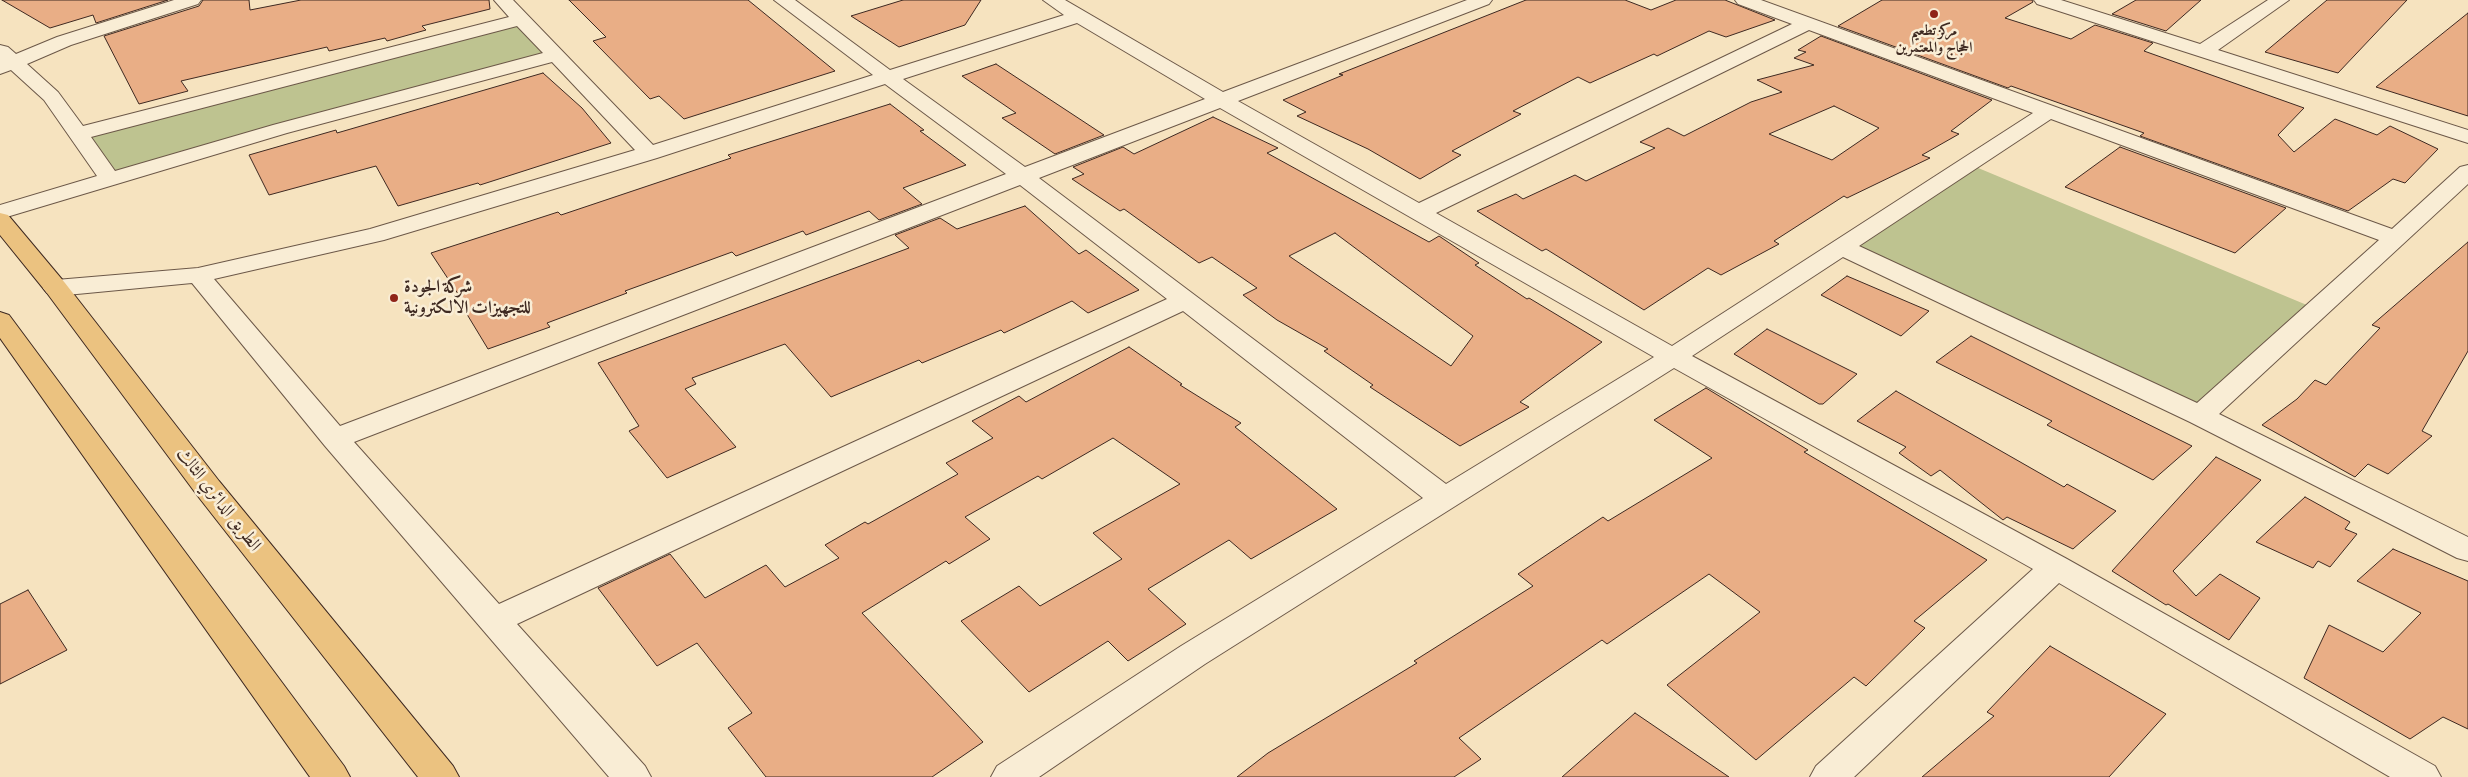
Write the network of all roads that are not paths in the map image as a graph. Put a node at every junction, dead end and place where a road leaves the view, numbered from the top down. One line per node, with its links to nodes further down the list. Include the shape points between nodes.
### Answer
1 (192, 0): 14 (street)
2 (503, 0): 10 (street)
3 (782, 0): 15 (street)
4 (1052, 0): 9 (street)
5 (1483, 0): 16 (street)
6 (1744, 0): 11 (street)
7 (2043, 0): 12 (street)
8 (2280, 0): 12 (street)
9 (1079, 16): 15 (street); 16 (street)
10 (521, 19): 13 (street); 18 (street)
11 (1807, 24): 17 (street); 25 (street)
12 (2202, 52): 19 (street)
13 (556, 55): 20 (street); 23 (street)
14 (5, 60): 18 (street, via 51,96)
15 (888, 77): 20 (street); 22 (street)
16 (1223, 101): 22 (street); 25 (street)
17 (2048, 112): 27 (street); 28 (street)
18 (79, 134): 23 (street)
19 (2468, 138)
20 (649, 153): 29 (street, via 376,235)
21 (2468, 172): 27 (street)
22 (1022, 176): 31 (street); 35 (street)
23 (109, 178): 24 (street)
24 (0, 212)
25 (1419, 212): 33 (street)
26 (0, 220): 30 (highway, الطريق الدائري الثالث)
27 (2395, 238): 34 (street)
28 (1842, 248): 33 (street); 34 (street)
29 (198, 275): 30 (street); 35 (street)
30 (56, 288): 41 (highway, الطريق الدائري الثالث, via 159,426)
31 (1184, 301): 36 (street); 39 (street)
32 (0, 320): 40 (highway)
33 (1673, 357): 36 (street); 38 (street)
34 (2200, 416): 37 (street)
35 (335, 438): 39 (street)
36 (1445, 499): 43 (street, via 1194,655)
37 (2468, 550)
38 (2056, 567): 44 (street); 45 (street)
39 (495, 620): 42 (street)
40 (331, 777)
41 (440, 777)
42 (632, 777)
43 (1010, 777)
44 (1829, 777)
45 (2422, 777)

